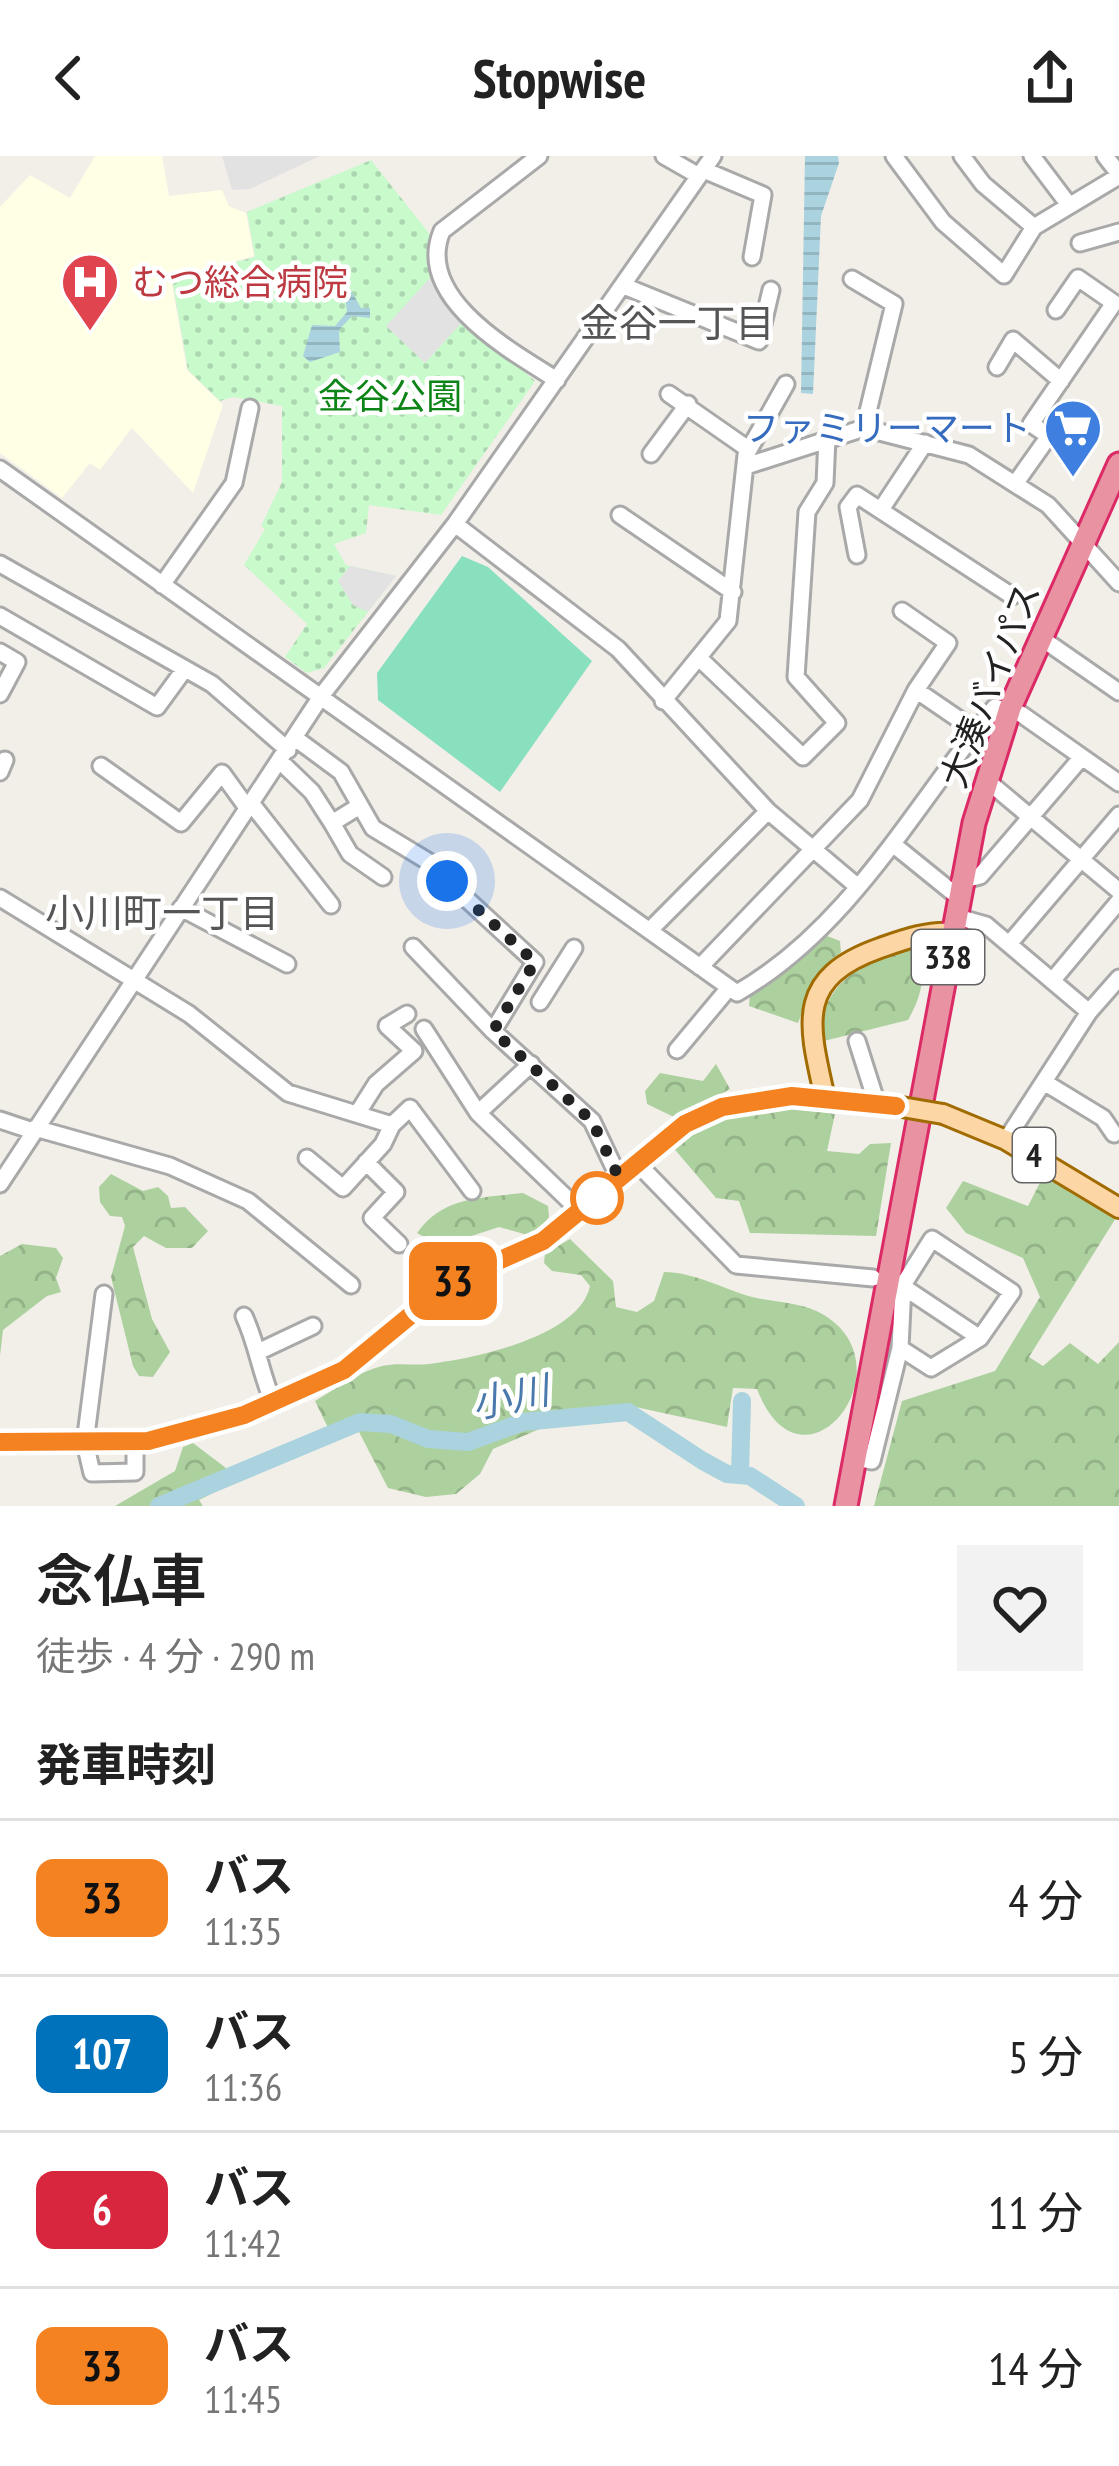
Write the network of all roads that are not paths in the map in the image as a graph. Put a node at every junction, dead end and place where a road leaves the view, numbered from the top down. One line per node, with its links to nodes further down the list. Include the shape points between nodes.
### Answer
1 (539, 156): 19 (street, via 442,230 435,270 494,336)
2 (664, 156): 7 (street)
3 (893, 156): 10 (street, via 943,222 1004,275)
4 (962, 156): 10 (street)
5 (1032, 156): 9 (street)
6 (1105, 156): 8 (street)
7 (706, 167): 13 (street, via 763,195); 15 (street)
8 (1119, 175): 9 (street)
9 (1070, 205): 10 (street)
10 (1034, 227)
11 (1119, 232): 12 (street)
12 (1080, 242)
13 (752, 257)
14 (852, 279): 25 (street, via 894,304)
15 (624, 286): 16 (street, via 759,341); 19 (street)
16 (771, 290)
17 (1056, 310): 20 (street, via 1078,278 1114,303)
18 (997, 367): 20 (street, via 1013,340)
19 (557, 380): 35 (street)
20 (1060, 380): 32 (street, via 1031,424 1048,436)
21 (786, 384): 29 (street)
22 (669, 394): 23 (street)
23 (688, 404): 28 (street); 29 (street)
24 (250, 408): 40 (street, via 234,484)
25 (864, 428): 26 (street); 27 (street)
26 (827, 438): 29 (street); 47 (street, via 825,483 807,512 796,677 837,723 803,757)
27 (925, 443): 32 (street, via 969,455); 33 (street)
28 (651, 454)
29 (747, 457): 41 (street)
30 (1119, 464): 36 (highway, 大湊バイパス / 338)
31 (0, 469): 40 (street)
32 (1016, 484): 36 (street, via 1048,505)
33 (882, 508): 37 (street, via 851,498); 42 (street)
34 (620, 515): 41 (street)
35 (455, 524): 52 (street); 53 (street, via 618,649)
36 (1082, 548): 39 (street); 45 (highway, 大湊バイパス / 338)
37 (857, 555)
38 (0, 564): 48 (street)
39 (1119, 583)
40 (162, 585): 52 (street)
41 (733, 592): 47 (street, via 728,621)
42 (1012, 596)
43 (902, 611): 49 (street, via 948,643)
44 (0, 616): 48 (street, via 157,707)
45 (1041, 638): 50 (street); 54 (highway, 大湊バイパス / 338)
46 (0, 652): 51 (street, via 16,662)
47 (699, 658): 53 (street)
48 (184, 670): 56 (street)
49 (916, 690): 55 (street); 68 (street, via 860,800)
50 (1119, 692)
51 (0, 694)
52 (322, 695): 56 (street); 78 (street)
53 (663, 701): 63 (street)
54 (1010, 708): 55 (street, via 995,707); 57 (street); 59 (highway, 大湊バイパス / 338)
55 (976, 731): 67 (street)
56 (288, 750): 61 (street); 62 (street, via 341,772); 66 (street)
57 (1082, 757): 60 (street); 65 (street)
58 (101, 766): 61 (street, via 181,823 222,773)
59 (985, 779): 65 (street); 76 (highway, 大湊バイパス / 338)
60 (1119, 783)
61 (249, 806): 75 (street); 77 (street)
62 (358, 807): 66 (street); 82 (street, via 374,828 444,871)
63 (768, 812): 68 (street); 78 (street)
64 (1119, 815): 69 (street)
65 (1031, 817): 69 (street); 76 (street)
66 (332, 823): 70 (street, via 350,854)
67 (894, 844): 72 (street); 76 (street)
68 (814, 850): 72 (street); 84 (street)
69 (1082, 857): 71 (street); 79 (street)
70 (382, 877)
71 (1116, 882)
72 (857, 886): 89 (street, via 782,967 737,993)
73 (0, 898): 87 (street)
74 (1119, 902): 88 (street)
75 (331, 905)
76 (956, 906): 79 (street); 99 (main road, via 936,932 855,957 821,984 810,1019); 130 (highway, 大湊バイパス / 338)
77 (181, 908): 83 (street); 87 (street)
78 (650, 930): 84 (street)
79 (1009, 944): 88 (street)
80 (412, 946): 94 (street)
81 (574, 948): 85 (street)
82 (535, 962): 85 (street); 94 (street)
83 (286, 964)
84 (700, 967): 89 (street)
85 (557, 975): 90 (street)
86 (1119, 978): 91 (street)
87 (133, 980): 102 (street, via 288,1093); 105 (street)
88 (1052, 981): 91 (street)
89 (728, 988): 96 (street)
90 (540, 1002)
91 (1089, 1012): 98 (street)
92 (407, 1014): 102 (street, via 387,1026 415,1052 376,1084)
93 (424, 1029): 101 (street)
94 (493, 1031): 97 (street)
95 (857, 1041): 100 (street)
96 (677, 1051)
97 (531, 1064): 101 (street); 111 (street, via 592,1121)
98 (1044, 1082): 106 (street, via 1103,1118); 107 (street)
99 (824, 1098): 100 (main road, 4); 110 (main road, 4, via 722,1107 685,1124)
100 (887, 1105): 107 (main road, 4, bridge, via 943,1114)
101 (478, 1113): 115 (street)
102 (357, 1114): 104 (street)
103 (0, 1120): 105 (street)
104 (392, 1125): 109 (street); 113 (street, via 410,1108)
105 (34, 1130): 112 (street); 118 (street, via 69,1133 170,1166 248,1201)
106 (1114, 1134)
107 (1006, 1140): 114 (main road, 4)
108 (308, 1158): 109 (street, via 343,1188)
109 (366, 1162): 116 (street, via 396,1192 372,1218)
110 (638, 1162): 111 (main road, 4); 117 (street, via 736,1265)
111 (619, 1178): 115 (main road, 4)
112 (0, 1184)
113 (472, 1190)
114 (1119, 1208)
115 (581, 1212): 126 (main road, 4, via 543,1241 451,1282 344,1370)
116 (399, 1244)
117 (873, 1279)
118 (351, 1285)
119 (901, 1285): 123 (street); 123 (street, via 932,1239 1012,1292); 124 (street)
120 (104, 1294): 129 (street)
121 (244, 1316): 125 (street)
122 (313, 1326): 125 (street)
123 (980, 1338): 124 (street, via 931,1369)
124 (900, 1348): 130 (street, via 872,1461)
125 (260, 1351): 126 (street, via 257,1366)
126 (274, 1404): 128 (main road, 4, via 184,1435)
127 (0, 1442): 129 (main road, 4)
128 (135, 1442): 129 (main road, 4); 129 (street, via 135,1472 95,1475)
129 (85, 1443)
130 (853, 1466): 131 (highway, 大湊バイパス / 338)
131 (846, 1506)

